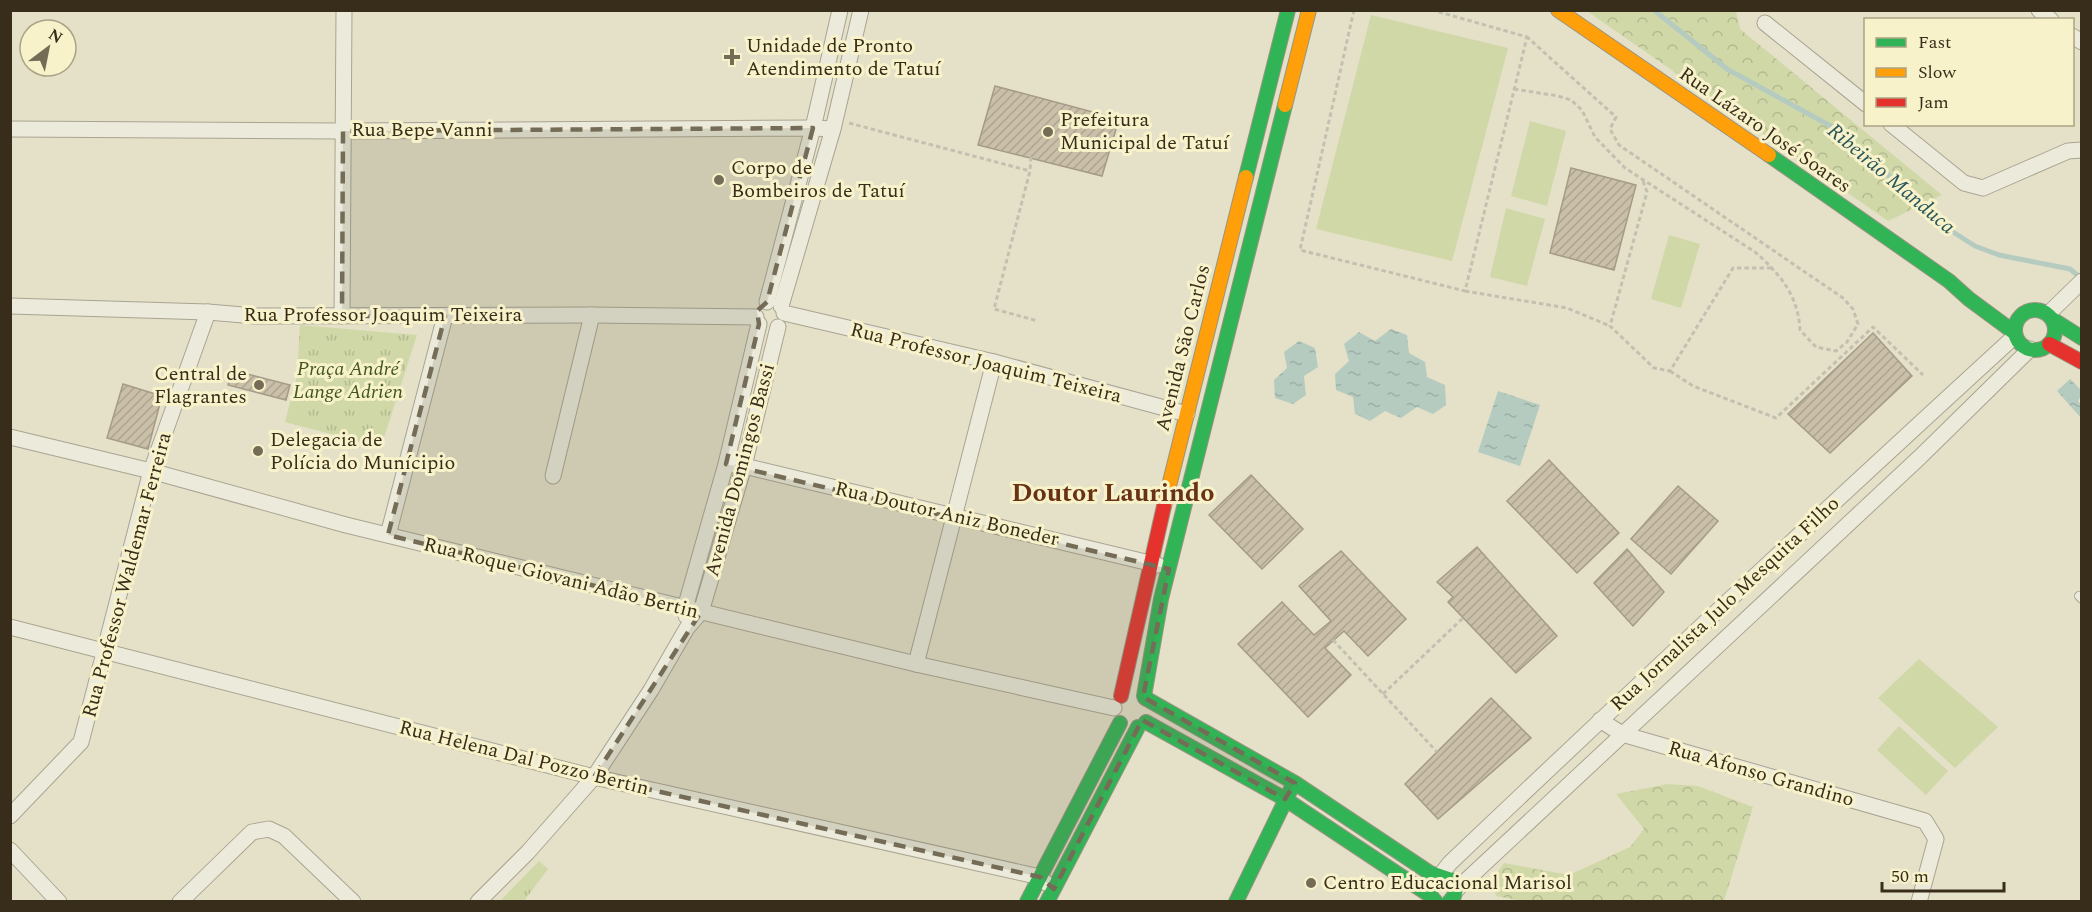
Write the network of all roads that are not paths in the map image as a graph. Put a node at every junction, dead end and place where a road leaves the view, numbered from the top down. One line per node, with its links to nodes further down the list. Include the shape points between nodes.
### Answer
1 (344, 10): 13 (street)
2 (840, 10): 11 (street, Avenida Domingos Bassi)
3 (861, 10): 9 (street, Avenida Domingos Bassi)
4 (1288, 10): 32 (main road, Avenida São Carlos)
5 (1309, 10): 41 (main road, Avenida São Carlos)
6 (1557, 10): 15 (main road, Rua Lázaro José Soares)
7 (1765, 23): 8 (street)
8 (1864, 102)
9 (834, 124): 11 (street, Rua Bepe Vanni); 19 (street, Avenida Domingos Bassi)
10 (1893, 126): 14 (street, via 1964,183 1983,188 2068,151)
11 (813, 128): 13 (street, Rua Bepe Vanni); 19 (street, Avenida Domingos Bassi)
12 (10, 129): 13 (street, Rua Bepe Vanni)
13 (343, 131): 22 (street)
14 (2082, 150)
15 (1949, 281): 20 (main road, Rua Lázaro José Soares); 26 (main road, Rua Lázaro José Soares)
16 (2079, 284): 24 (street)
17 (10, 306): 18 (street, Rua Professor Joaquim Teixeira)
18 (208, 312): 22 (street, Rua Professor Joaquim Teixeira); 36 (street, Rua Professor Waldemar Ferreira)
19 (777, 312): 25 (street, via 760,305); 25 (street, Rua Professor Joaquim Teixeira, via 771,329); 30 (street, Rua Professor Joaquim Teixeira); 35 (street, Avenida Domingos Bassi)
20 (2020, 314): 24 (main road, via 2036,309); 26 (main road)
21 (592, 315): 23 (street, Rua Professor Joaquim Teixeira); 25 (street, Rua Professor Joaquim Teixeira); 37 (street)
22 (342, 316): 23 (street, Rua Professor Joaquim Teixeira)
23 (445, 316): 39 (street)
24 (2050, 316): 27 (main road); 28 (main road, via 2055,332)
25 (757, 320): 34 (street, Avenida Domingos Bassi)
26 (2015, 334): 29 (main road, via 2023,347); 42 (street, Rua Jornalista Julo Mesquita Filho)
27 (2082, 338)
28 (2049, 345): 29 (main road); 31 (main road)
29 (2030, 350): 45 (street, Rua Jornalista Julo Mesquita Filho)
30 (994, 362): 32 (street, Rua Professor Joaquim Teixeira); 38 (street)
31 (2082, 362)
32 (1187, 414): 40 (main road, Avenida São Carlos)
33 (10, 437): 36 (street, Rua Roque Giovani Adão Bertin)
34 (726, 464): 35 (street, Rua Doutor Aniz Boneder); 43 (street, Avenida Domingos Bassi)
35 (744, 466): 38 (street, Rua Doutor Aniz Boneder); 44 (street, Avenida Domingos Bassi)
36 (152, 471): 39 (street, Rua Roque Giovani Adão Bertin); 48 (street, Rua Professor Waldemar Ferreira)
37 (554, 476)
38 (953, 515): 40 (street, Rua Doutor Aniz Boneder); 49 (street)
39 (388, 535): 43 (street, Rua Roque Giovani Adão Bertin)
40 (1150, 563): 41 (street, Rua Doutor Aniz Boneder); 53 (main road, Avenida São Carlos)
41 (1169, 568): 51 (main road, Avenida São Carlos)
42 (1728, 600): 45 (street); 50 (street, Rua Jornalista Julo Mesquita Filho)
43 (685, 608): 44 (street, Rua Roque Giovani Adão Bertin); 47 (street)
44 (701, 612): 47 (street); 49 (street, Rua Roque Giovani Adão Bertin)
45 (1746, 619): 52 (street, Rua Jornalista Julo Mesquita Filho)
46 (10, 627): 48 (street, Rua Helena Dal Pozzo Bertin)
47 (687, 628): 57 (street)
48 (104, 652): 57 (street, Rua Helena Dal Pozzo Bertin); 60 (street, Rua Professor Waldemar Ferreira, via 81,742)
49 (916, 664): 53 (street, Rua Roque Giovani Adão Bertin)
50 (1634, 689): 52 (street); 54 (street, Rua Jornalista Julo Mesquita Filho)
51 (1144, 697): 53 (main road, via 1128,693); 55 (main road, via 1150,714); 58 (main road)
52 (1652, 706): 56 (street, Rua Jornalista Julo Mesquita Filho)
53 (1118, 709): 55 (main road, via 1129,728); 62 (main road, Avenida São Carlos)
54 (1600, 720): 56 (street, Rua Afonso Grandino); 63 (street, Rua Jornalista Julo Mesquita Filho)
55 (1142, 724): 59 (main road); 64 (main road)
56 (1622, 734): 65 (street, Rua Jornalista Julo Mesquita Filho); 73 (street, Rua Afonso Grandino, via 1925,821 1936,839)
57 (594, 777): 62 (street, Rua Helena Dal Pozzo Bertin); 70 (street)
58 (1295, 783): 59 (main road); 63 (main road)
59 (1285, 799): 66 (main road); 72 (main road)
60 (10, 816)
61 (10, 850): 67 (street)
62 (1040, 877): 64 (street); 71 (main road, Avenida São Carlos)
63 (1439, 877): 65 (main road, via 1451,879); 66 (main road, via 1430,885)
64 (1050, 895)
65 (1456, 896)
66 (1432, 900)
67 (59, 902)
68 (180, 902): 69 (street, via 252,832 269,829 284,836)
69 (353, 902)
70 (478, 902)
71 (1026, 902)
72 (1236, 902)
73 (1919, 902)

